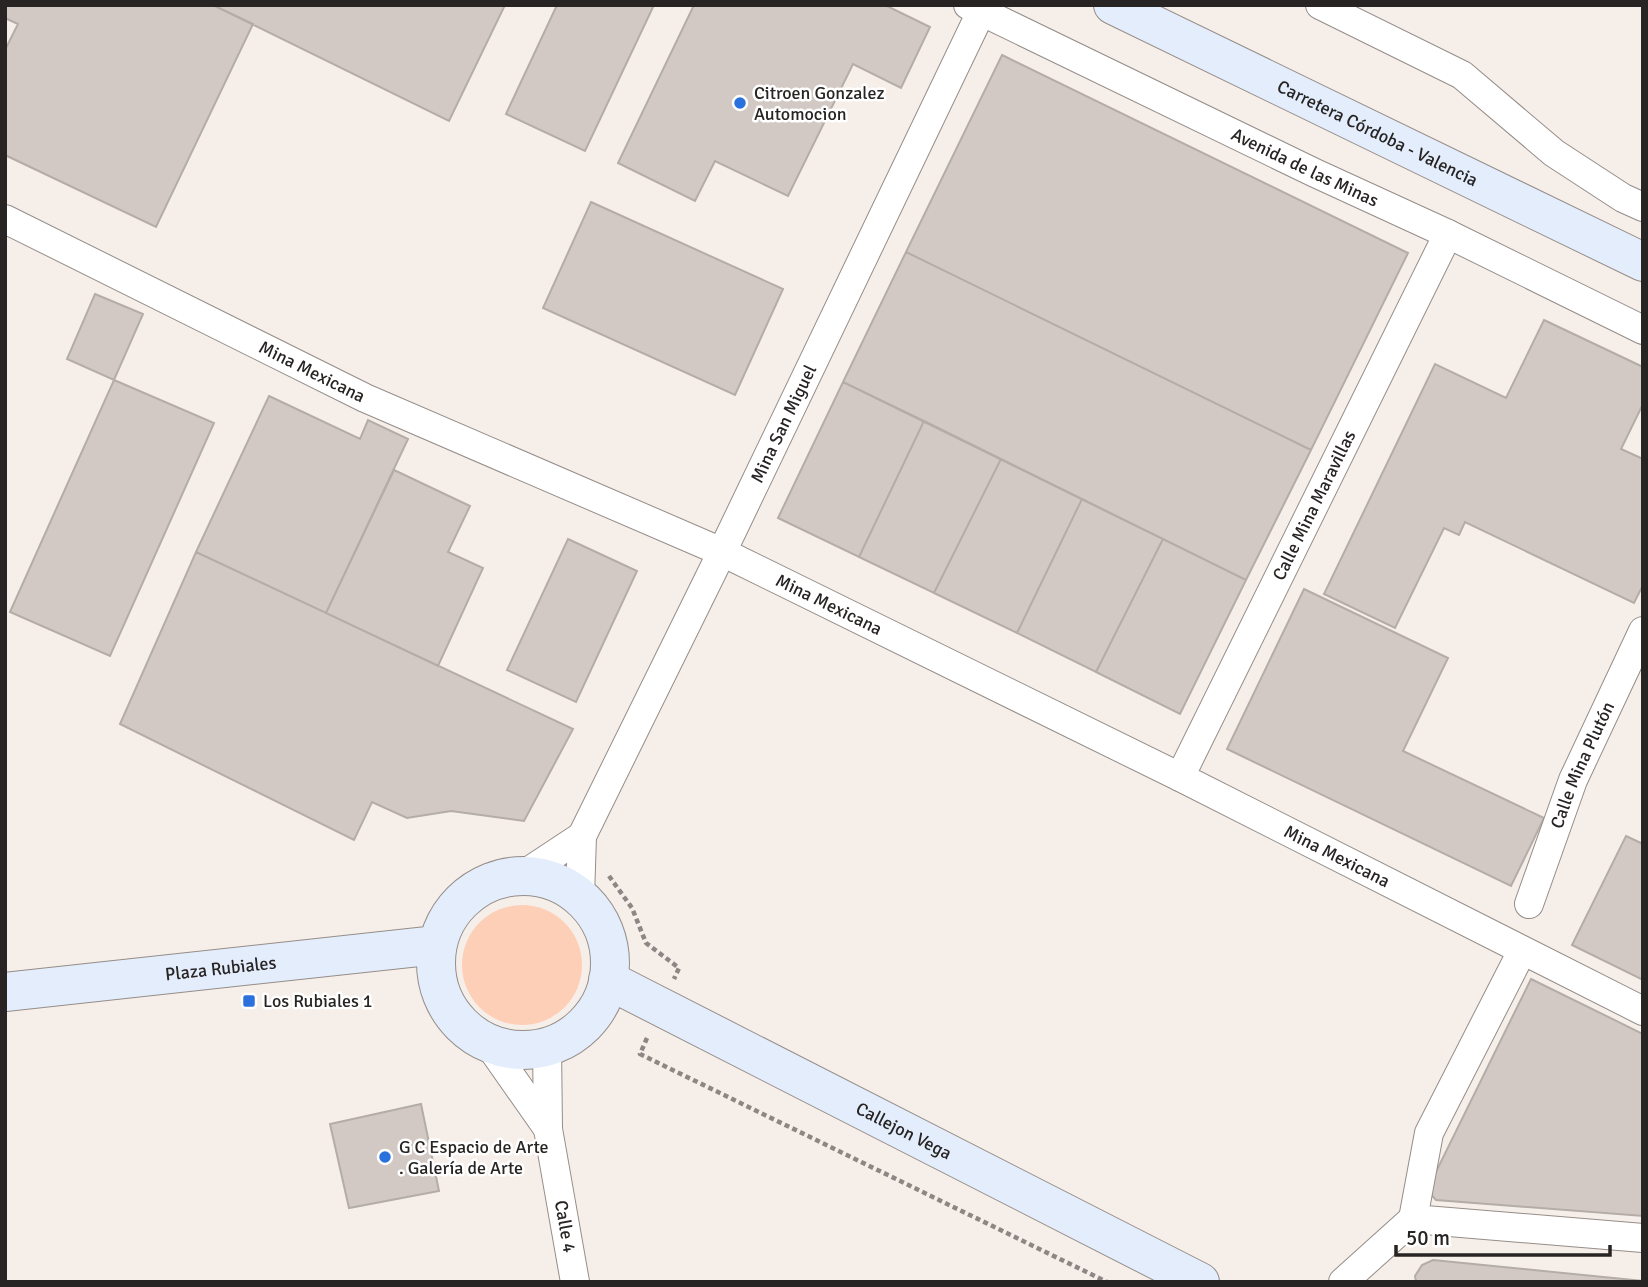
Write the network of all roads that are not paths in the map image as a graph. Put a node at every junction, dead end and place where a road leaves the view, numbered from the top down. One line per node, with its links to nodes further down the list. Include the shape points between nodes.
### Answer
1 (1113, 5): 7 (street, Carretera Córdoba - Valencia)
2 (1320, 5): 4 (street, via 1462,75 1554,153)
3 (974, 8): 6 (street, Avenida de las Minas); 9 (street, Mina San Miguel)
4 (1643, 207)
5 (5, 219): 9 (street, Mina Mexicana, via 365,398)
6 (1448, 234): 8 (street, Avenida de las Minas); 11 (street, Calle Mina Maravillas)
7 (1643, 262)
8 (1643, 330)
9 (722, 552): 11 (street, Mina Mexicana); 12 (street, Mina San Miguel)
10 (1643, 631): 15 (street, Calle Mina Plutón, via 1573,780)
11 (1180, 777): 17 (street, Mina Mexicana)
12 (582, 835): 13 (street); 14 (street)
13 (523, 876): 14 (street, via 544,878); 16 (street, via 494,880 468,895 448,917)
14 (580, 897): 18 (street, via 605,934)
15 (1529, 904)
16 (437, 945): 19 (street, Plaza Rubiales); 21 (street, via 436,975 445,1003 463,1026)
17 (1522, 951): 20 (street, Mina Mexicana); 24 (street, via 1429,1133)
18 (608, 980): 22 (street, via 587,1021); 27 (street, Callejon Vega)
19 (5, 992)
20 (1643, 1011)
21 (488, 1042): 22 (street, via 527,1050); 23 (street)
22 (547, 1046): 23 (street, Calle 4)
23 (548, 1129): 26 (street, Calle 4)
24 (1413, 1219): 25 (street); 28 (street)
25 (1643, 1238)
26 (575, 1282)
27 (1200, 1282)
28 (1343, 1282)

